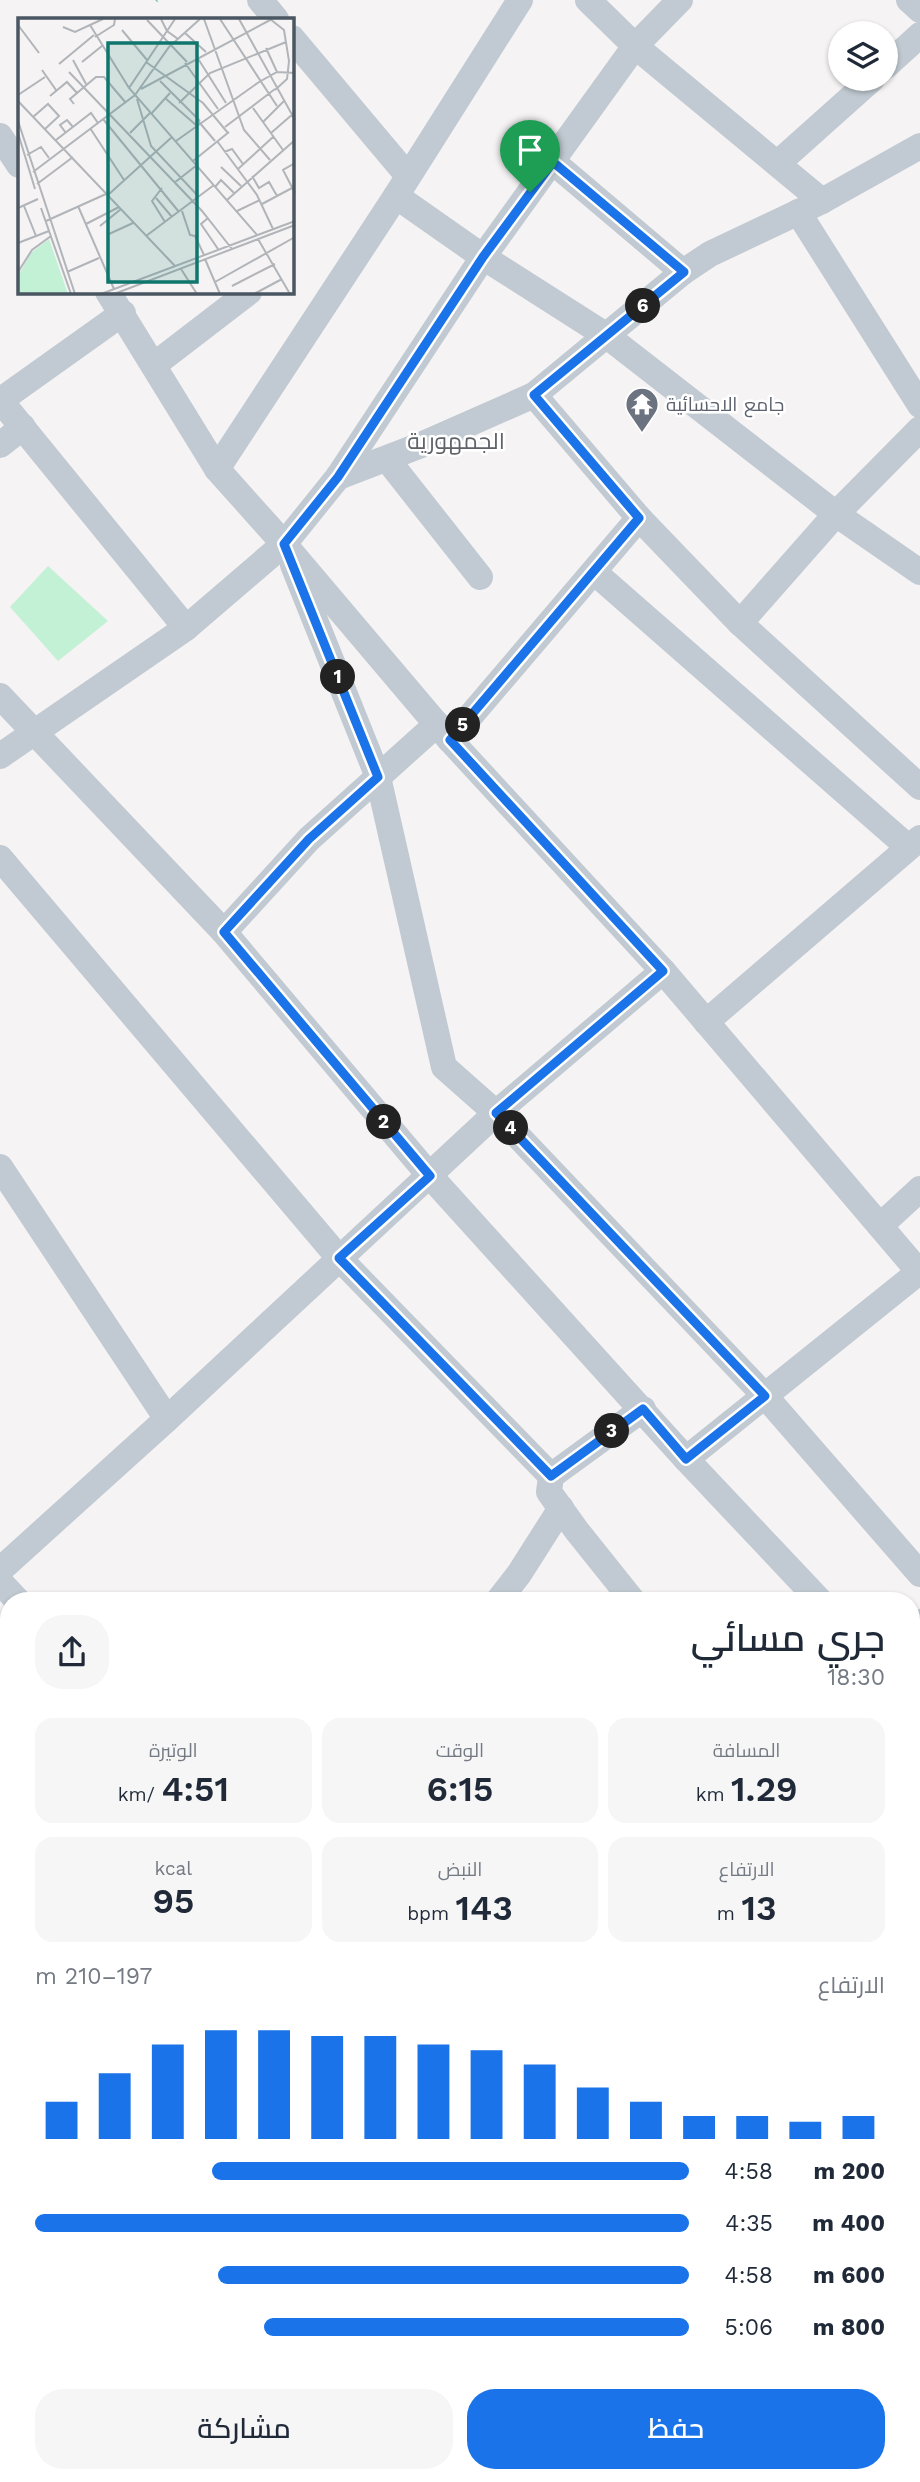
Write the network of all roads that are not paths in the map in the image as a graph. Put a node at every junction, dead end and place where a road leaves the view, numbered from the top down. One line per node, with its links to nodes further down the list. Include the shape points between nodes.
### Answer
1 (260, 0): 7 (street)
2 (520, 0): 18 (street)
3 (588, 0): 10 (street)
4 (680, 0): 10 (street)
5 (909, 0): 6 (street)
6 (920, 10)
7 (275, 18)
8 (920, 35): 11 (street)
9 (294, 41): 18 (street)
10 (635, 46): 15 (street); 17 (street)
11 (898, 55)
12 (859, 91): 17 (street)
13 (0, 136): 16 (street)
14 (920, 146): 19 (street)
15 (553, 162): 20 (street); 21 (street)
16 (18, 163)
17 (778, 163): 19 (street)
18 (402, 186): 20 (street); 33 (street)
19 (810, 206): 21 (street, via 710,254); 28 (street)
20 (483, 257): 24 (street); 34 (street)
21 (684, 272): 24 (street)
22 (245, 294): 25 (street)
23 (115, 303): 25 (street); 27 (street)
24 (607, 336): 26 (street); 35 (street)
25 (154, 365): 33 (street)
26 (534, 395): 32 (street); 36 (street)
27 (0, 400): 29 (street)
28 (920, 405)
29 (23, 427): 31 (street); 42 (street)
30 (920, 429): 35 (street)
31 (0, 445)
32 (387, 459): 34 (street); 40 (street)
33 (217, 469): 37 (street)
34 (338, 477): 37 (street)
35 (836, 514): 39 (street); 41 (street)
36 (639, 518): 38 (street); 41 (street)
37 (284, 544): 42 (street); 45 (street); 47 (street)
38 (594, 572): 45 (street); 49 (street)
39 (920, 572)
40 (481, 577)
41 (740, 623): 48 (street)
42 (186, 628): 44 (street)
43 (0, 696): 44 (street)
44 (36, 732): 46 (street); 51 (street)
45 (444, 732): 47 (street); 52 (street)
46 (0, 756)
47 (378, 777): 51 (street, via 309,839); 54 (street, via 444,1067)
48 (920, 787)
49 (914, 843): 53 (street)
50 (2, 864): 59 (street)
51 (224, 932): 56 (street)
52 (663, 971): 53 (street); 54 (street)
53 (706, 1022): 58 (street)
54 (496, 1113): 56 (street); 61 (street)
55 (0, 1167): 63 (street)
56 (430, 1176): 59 (street); 62 (street)
57 (920, 1189): 58 (street)
58 (880, 1226): 60 (street)
59 (339, 1258): 63 (street); 65 (street)
60 (920, 1272): 61 (street)
61 (765, 1396): 64 (street); 68 (street)
62 (643, 1409): 64 (street); 65 (street)
63 (167, 1419): 67 (street)
64 (686, 1459): 71 (street)
65 (551, 1476): 66 (street, via 550,1492)
66 (561, 1508): 69 (street); 70 (street)
67 (0, 1570)
68 (920, 1574)
69 (505, 1592)
70 (626, 1592)
71 (812, 1592)

